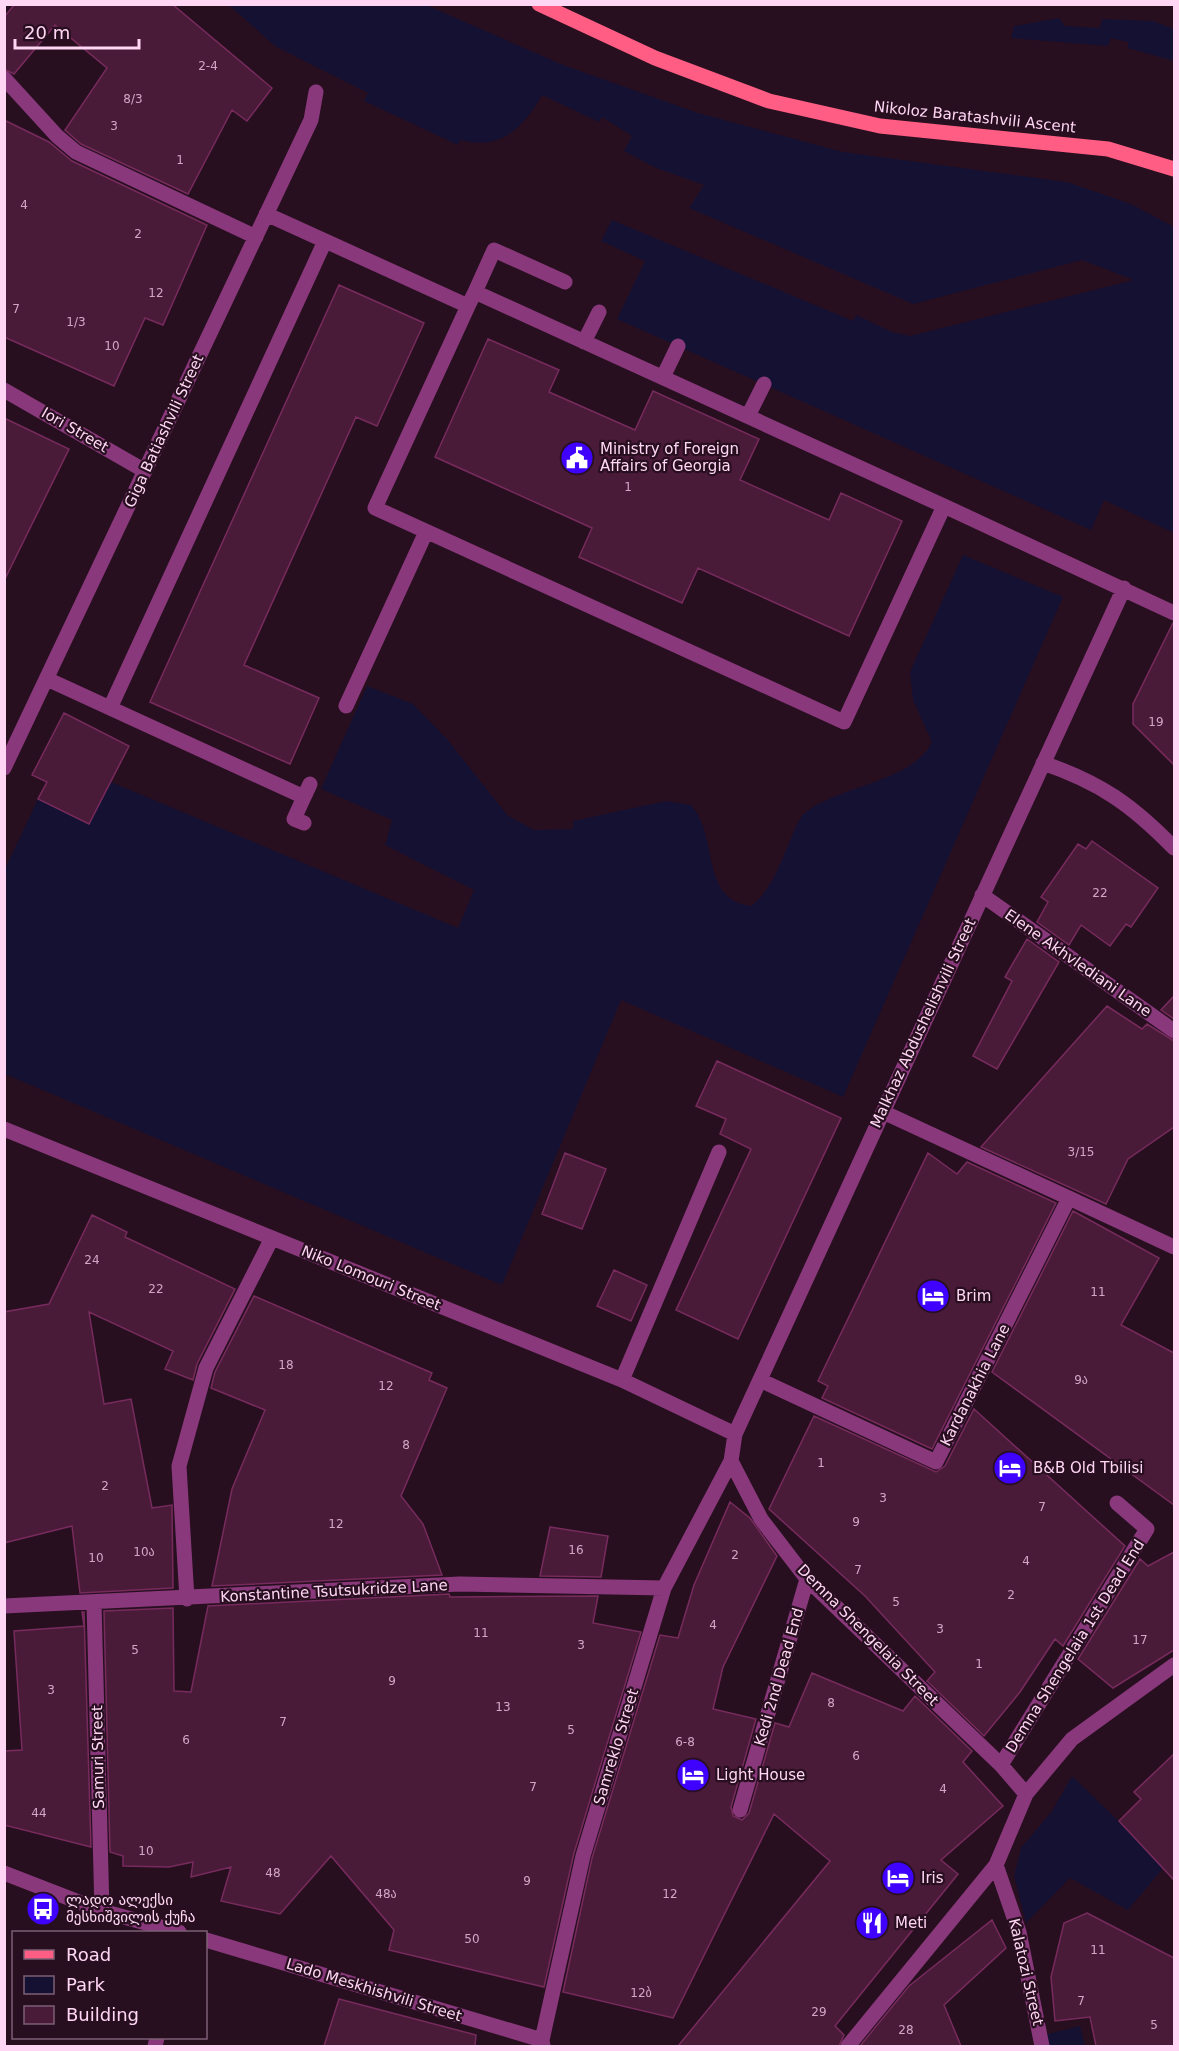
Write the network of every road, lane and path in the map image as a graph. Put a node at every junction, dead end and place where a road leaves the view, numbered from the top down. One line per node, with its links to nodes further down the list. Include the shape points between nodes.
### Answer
1 (539, 4): 4 (main road, Nikoloz Baratashvili Ascent, via 655,58 769,101 880,126 1108,149)
2 (4, 78): 6 (street, via 76,152)
3 (316, 92): 5 (street, Giga Batiashvili Street, via 311,120)
4 (1174, 169)
5 (266, 214): 6 (street, Giga Batiashvili Street); 7 (street)
6 (256, 237): 18 (street, Giga Batiashvili Street)
7 (325, 241): 10 (street); 25 (street)
8 (565, 282): 9 (street, via 494,250)
9 (475, 292): 10 (street); 12 (street)
10 (468, 306): 20 (street, via 375,508)
11 (599, 312): 12 (street)
12 (584, 342): 14 (street)
13 (678, 346): 14 (street)
14 (663, 377): 17 (street)
15 (764, 384): 17 (street)
16 (4, 390): 18 (street, Iori Street)
17 (748, 416): 19 (street)
18 (145, 471): 23 (street, Giga Batiashvili Street)
19 (944, 506): 20 (street, via 844,722); 21 (street)
20 (426, 532): 24 (street)
21 (1124, 588): 22 (street); 26 (street, Malkhaz Abdushelishvili Street)
22 (1174, 613)
23 (46, 679): 25 (street); 27 (street, Giga Batiashvili Street)
24 (346, 706)
25 (110, 708): 28 (street, via 307,790 294,819)
26 (1043, 764): 29 (street, via 1085,778 1141,814); 30 (street, Malkhaz Abdushelishvili Street)
27 (4, 768)
28 (304, 824)
29 (1174, 848)
30 (982, 895): 31 (street, Elene Akhvlediani Lane); 32 (street, Malkhaz Abdushelishvili Street)
31 (1174, 1031)
32 (883, 1112): 35 (street); 39 (street, Malkhaz Abdushelishvili Street)
33 (4, 1129): 36 (street, Niko Lomouri Street)
34 (719, 1152): 38 (street)
35 (1069, 1198): 37 (street); 39 (street, Kardanakhia Lane, via 936,1462)
36 (272, 1238): 38 (street, Niko Lomouri Street); 45 (street, via 206,1368 179,1466)
37 (1174, 1247)
38 (622, 1380): 40 (street, Niko Lomouri Street)
39 (760, 1380): 40 (street, Malkhaz Abdushelishvili Street)
40 (735, 1434): 41 (street, Malkhaz Abdushelishvili Street)
41 (731, 1461): 43 (street, Demna Shengelaia Street, via 761,1519); 44 (street, Samreklo Street)
42 (1117, 1503): 49 (street, Demna Shengelaia 1st Dead End, via 1147,1529)
43 (807, 1580): 49 (street, Demna Shengelaia Street); 51 (street, Kedi 2nd Dead End)
44 (664, 1588): 45 (street, Konstantine Tsutsukridze Lane, via 460,1584); 57 (street, Samreklo Street, via 583,1856)
45 (187, 1599): 46 (street, Konstantine Tsutsukridze Lane)
46 (94, 1603): 47 (street, Konstantine Tsutsukridze Lane); 54 (street, Samuri Street)
47 (4, 1606)
48 (1174, 1665): 50 (street, via 1072,1739)
49 (1001, 1765): 50 (street, Demna Shengelaia Street)
50 (1026, 1794): 52 (street)
51 (740, 1810)
52 (996, 1865): 58 (street); 59 (street, Kalatozi Street, via 1019,1932)
53 (4, 1873): 54 (street)
54 (102, 1911): 55 (street)
55 (174, 1931)
56 (207, 1940): 57 (street, Lado Meskhishvili Street)
57 (543, 2043)
58 (848, 2046)
59 (1042, 2046)

